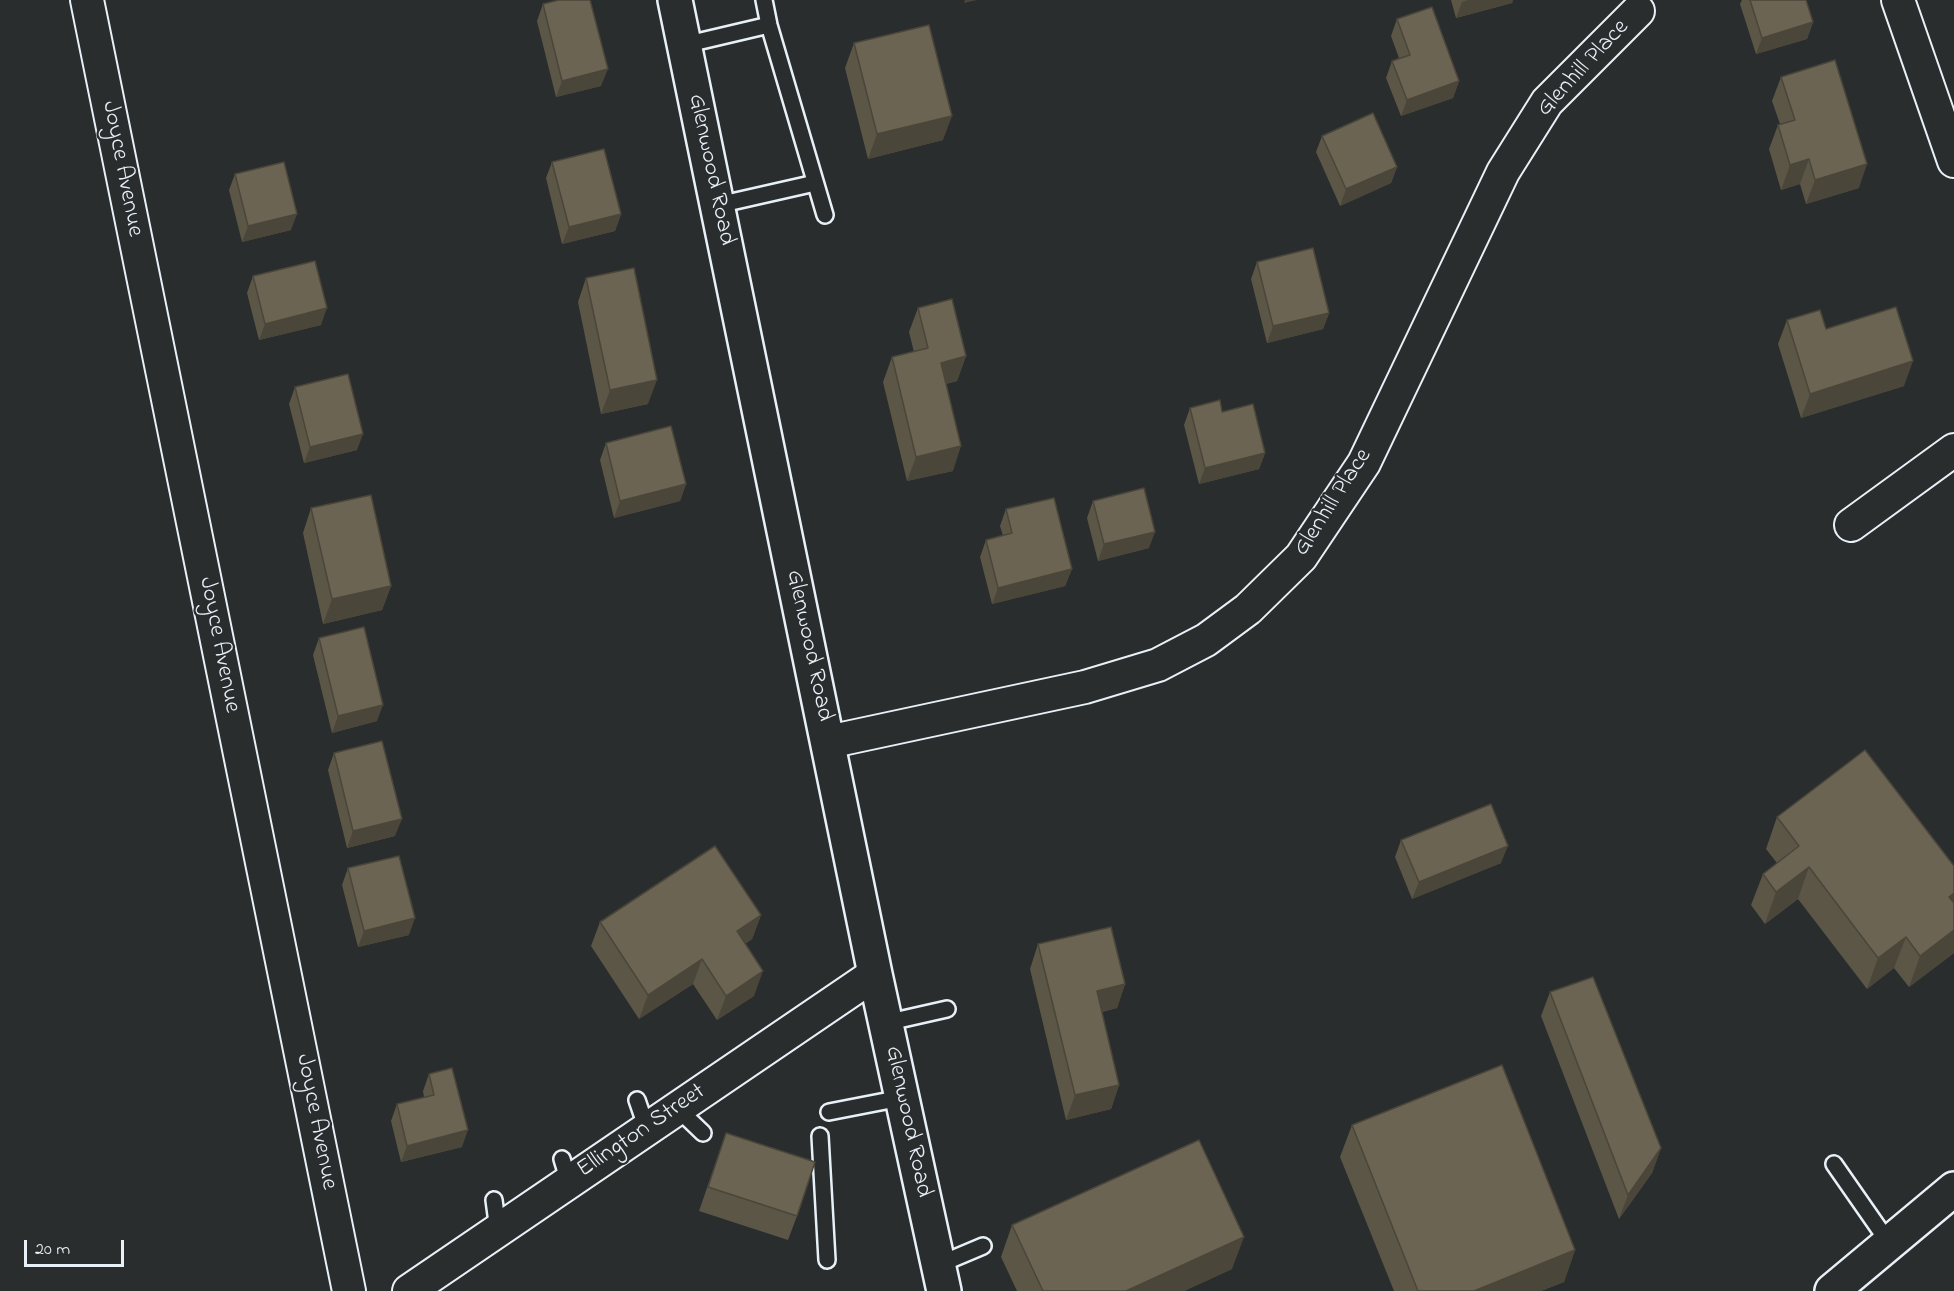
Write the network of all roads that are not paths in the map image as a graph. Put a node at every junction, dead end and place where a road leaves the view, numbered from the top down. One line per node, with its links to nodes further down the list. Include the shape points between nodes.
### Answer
1 (87, 0): 29 (street, Joyce Avenue)
2 (675, 0): 7 (main road, Glenwood Road)
3 (764, 0): 6 (lane)
4 (1898, 0): 8 (street)
5 (1638, 11): 14 (street, Glenhill Place, via 1547,102 1503,172 1364,463 1301,557 1248,609 1206,640 1158,664 1085,687)
6 (769, 25): 7 (lane); 9 (lane)
7 (684, 45): 10 (main road, Glenwood Road)
8 (1954, 160)
9 (815, 183): 10 (lane); 11 (lane)
10 (718, 205): 14 (main road, Glenwood Road)
11 (825, 215)
12 (1954, 450): 13 (street)
13 (1851, 525)
14 (828, 742): 15 (main road, Glenwood Road)
15 (875, 974): 17 (main road, Glenwood Road); 19 (street, Ellington Street)
16 (947, 1009): 17 (lane)
17 (885, 1023): 18 (main road, Glenwood Road)
18 (902, 1098): 20 (lane); 28 (main road, Glenwood Road)
19 (677, 1108): 21 (lane); 30 (street, Ellington Street, via 642,1114 496,1215)
20 (829, 1112)
21 (703, 1133)
22 (820, 1136): 27 (lane)
23 (1834, 1164): 25 (lane)
24 (1954, 1189): 25 (main road)
25 (1889, 1243): 31 (main road)
26 (983, 1246): 28 (lane)
27 (827, 1260)
28 (941, 1278)
29 (349, 1291)
30 (409, 1291)
31 (1832, 1291)

